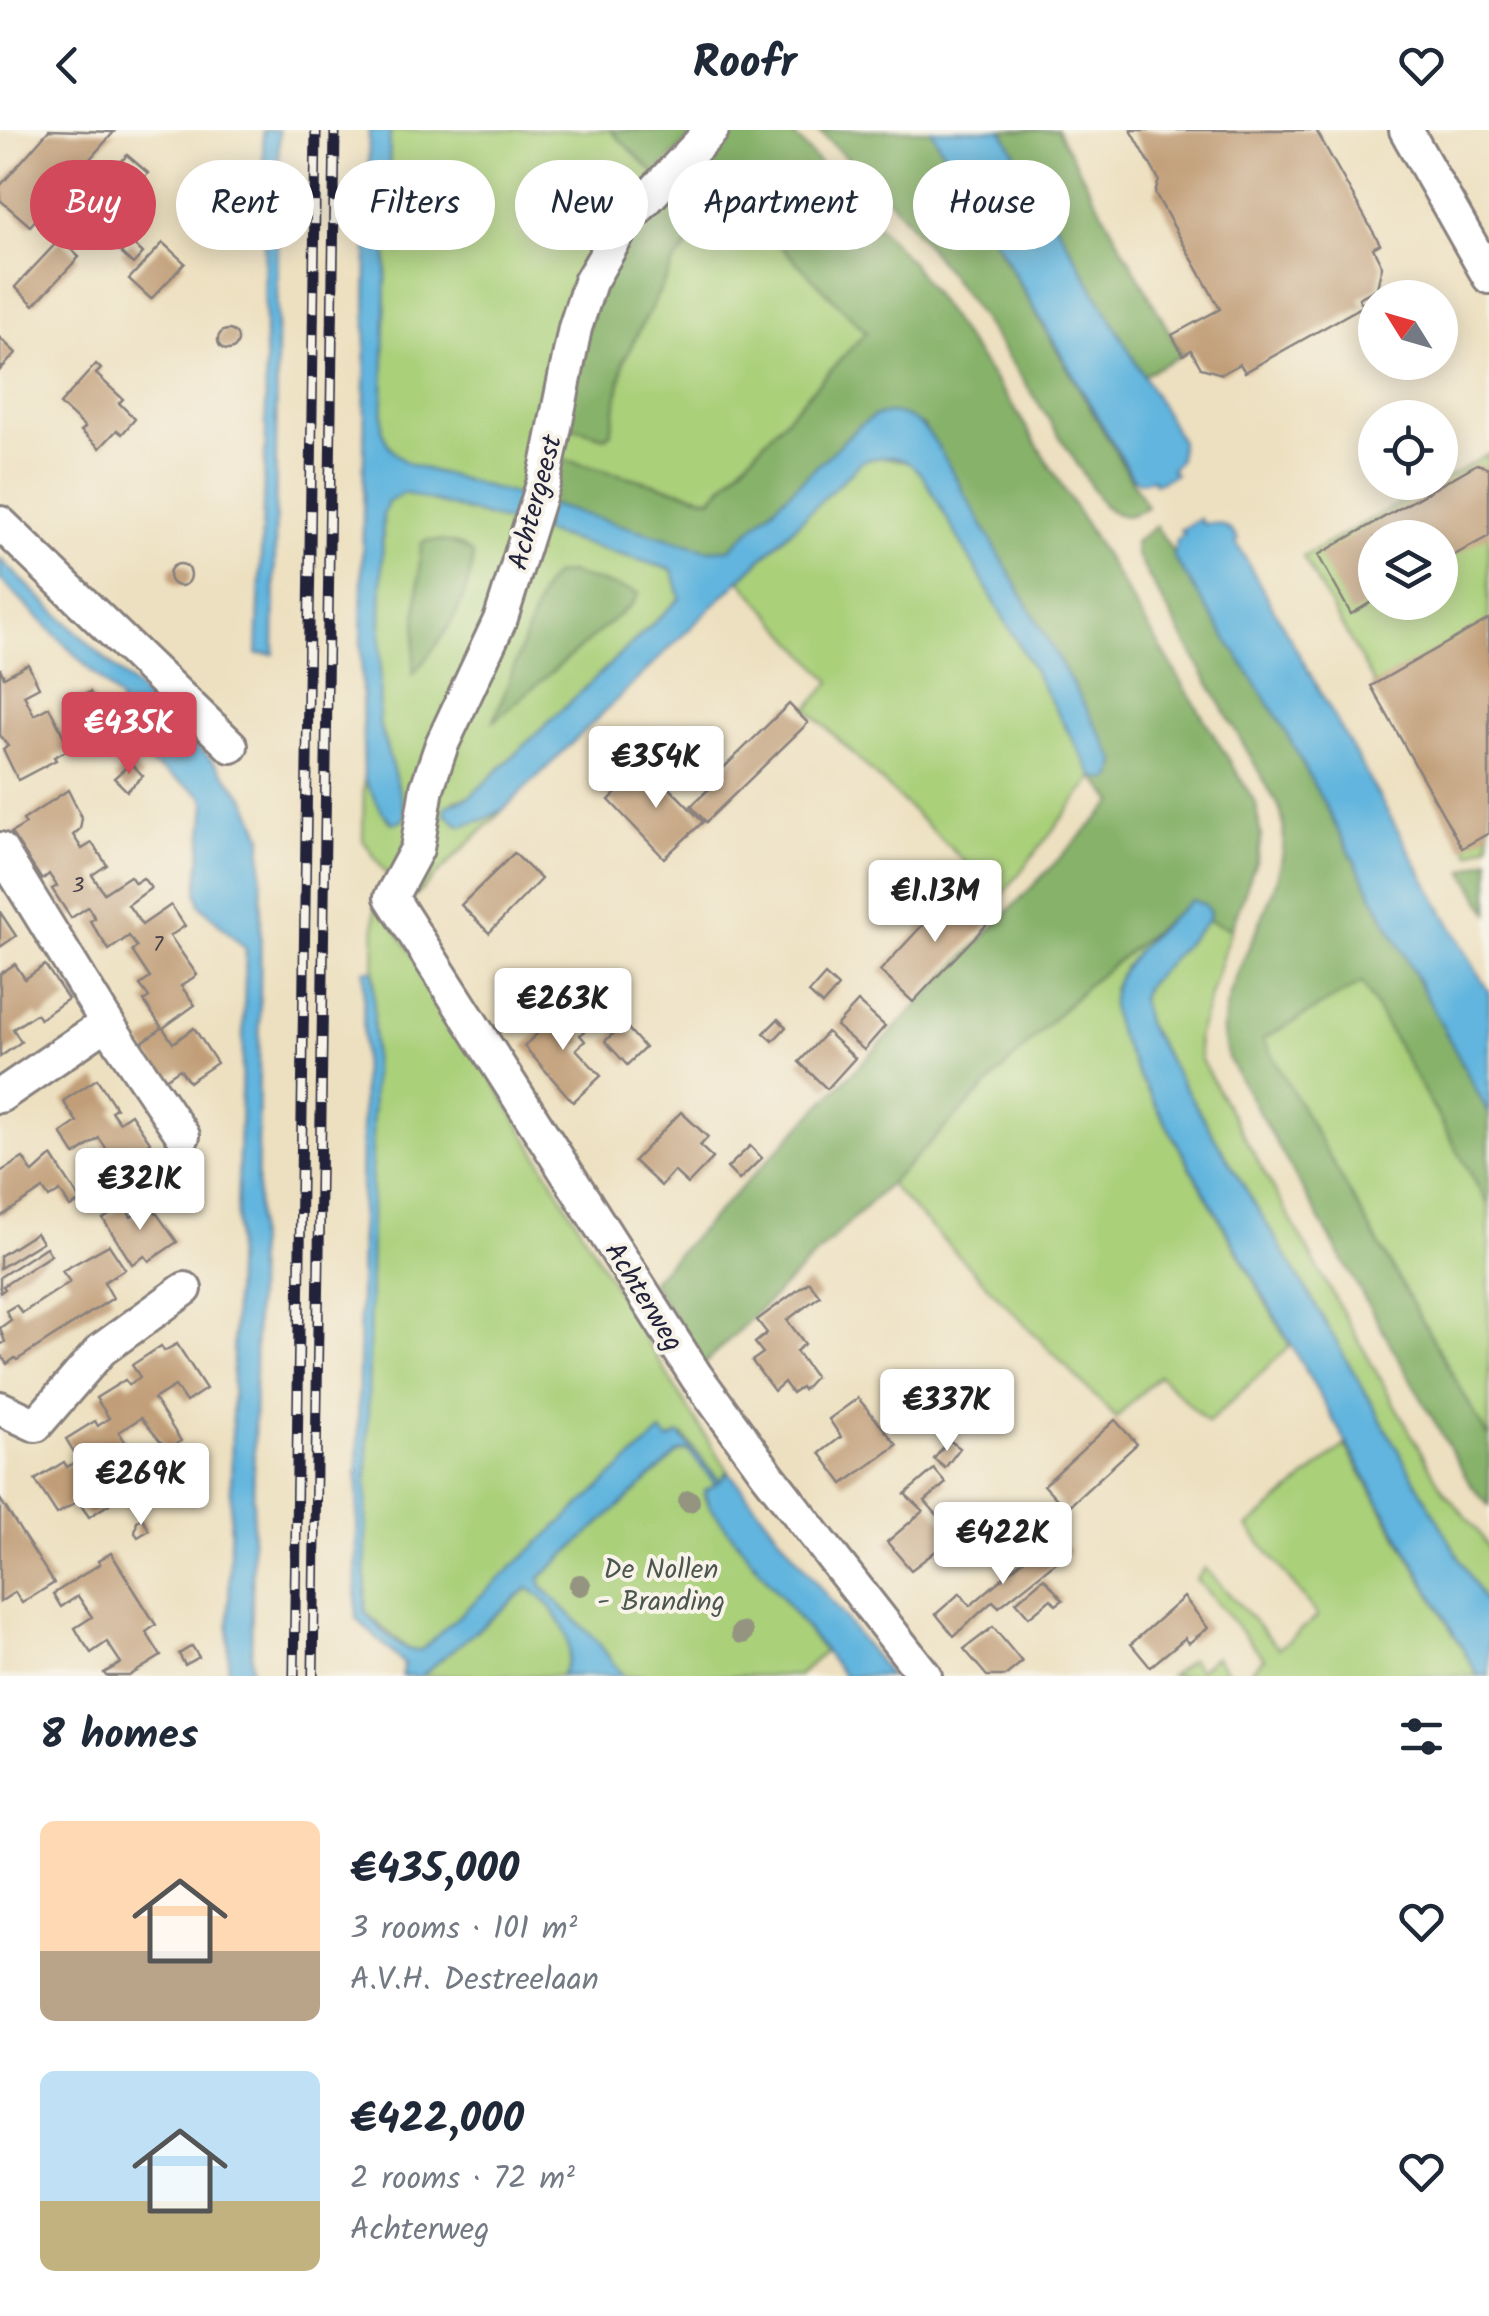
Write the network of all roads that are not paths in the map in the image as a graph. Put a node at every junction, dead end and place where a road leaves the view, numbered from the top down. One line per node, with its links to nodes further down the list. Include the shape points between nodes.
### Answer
1 (712, 130): 7 (street, Achtergeest, via 625,222 590,282 544,481 501,618 442,744 417,849)
2 (1406, 130): 3 (street)
3 (1489, 276)
4 (0, 522): 5 (street)
5 (231, 746)
6 (0, 849): 8 (street)
7 (392, 897): 13 (street, Achterweg, via 696,1376)
8 (107, 1023): 9 (street); 10 (street)
9 (0, 1096)
10 (183, 1136)
11 (185, 1289): 12 (street, via 101,1350 36,1425)
12 (0, 1408)
13 (925, 1676)

